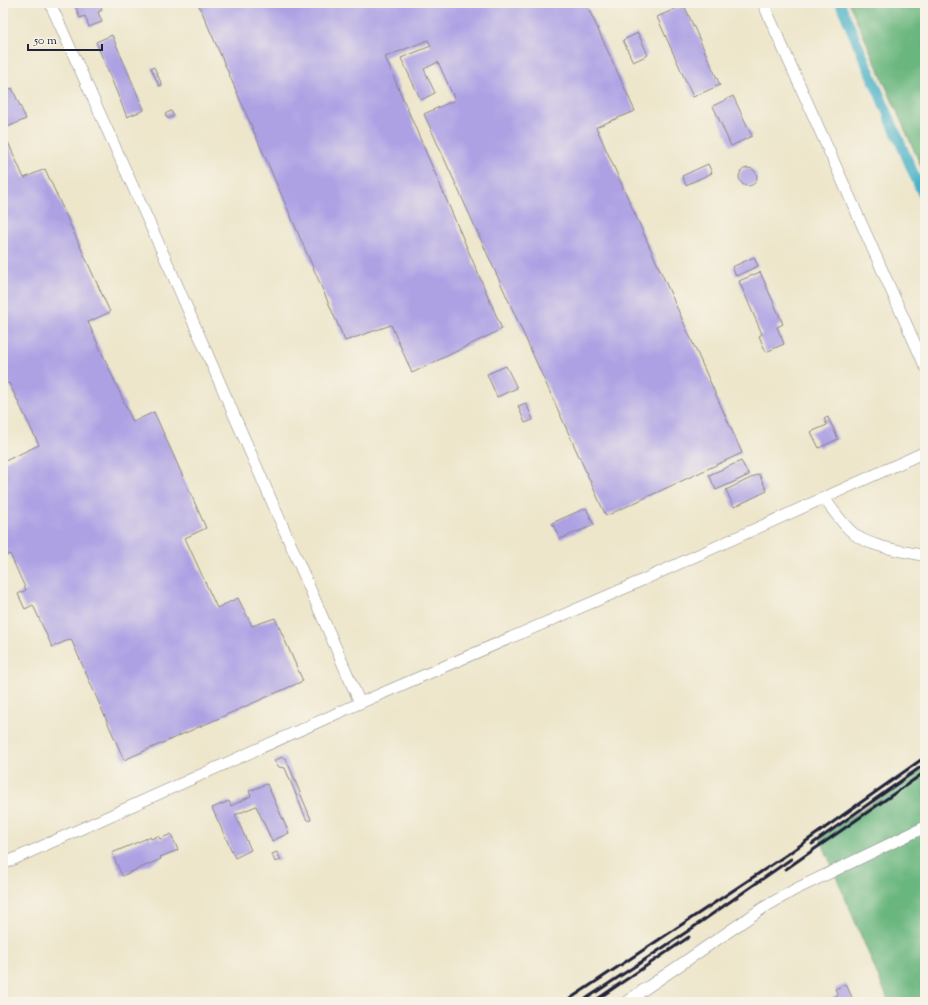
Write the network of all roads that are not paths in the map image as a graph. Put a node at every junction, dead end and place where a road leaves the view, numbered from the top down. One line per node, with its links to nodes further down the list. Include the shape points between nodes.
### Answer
1 (50, 3): 7 (street, via 168,264)
2 (764, 3): 3 (street)
3 (925, 366)
4 (925, 452): 5 (street)
5 (824, 498): 6 (street, via 854,534 865,541); 7 (street)
6 (925, 556)
7 (360, 704): 9 (street)
8 (925, 827): 10 (street, via 794,890)
9 (3, 864)
10 (626, 1002)

